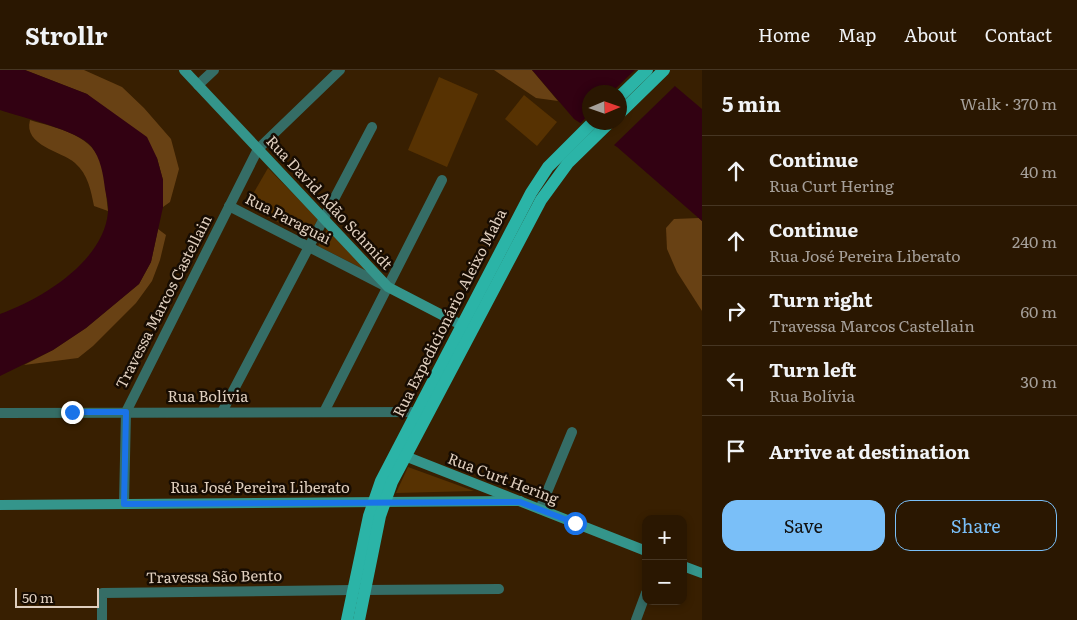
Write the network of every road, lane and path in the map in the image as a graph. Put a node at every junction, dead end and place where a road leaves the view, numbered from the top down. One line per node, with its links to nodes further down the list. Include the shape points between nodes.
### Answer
1 (184, 70): 6 (main road, Rua David Adão Schmidt)
2 (214, 70): 6 (street)
3 (340, 70): 12 (street, Travessa Marcos Castellain)
4 (647, 70): 7 (main road)
5 (664, 70): 8 (main road)
6 (198, 85): 12 (main road, Rua David Adão Schmidt)
7 (627, 89)
8 (627, 106)
9 (372, 127): 16 (street)
10 (586, 130): 13 (main road)
11 (600, 130): 13 (main road)
12 (258, 149): 15 (street, Travessa Marcos Castellain); 16 (main road, Rua David Adão Schmidt)
13 (572, 151): 19 (main road, Rua Expedicionário Aleixo Maba)
14 (442, 180): 18 (street)
15 (229, 206): 17 (street, Rua Paraguai); 20 (street, Travessa Marcos Castellain)
16 (324, 218): 17 (street); 18 (main road, Rua David Adão Schmidt)
17 (309, 247): 18 (street, Rua Paraguai); 21 (street)
18 (388, 287): 19 (main road, Rua David Adão Schmidt); 22 (street)
19 (467, 327): 23 (main road, Rua Expedicionário Aleixo Maba); 26 (main road, Rua Expedicionário Aleixo Maba)
20 (126, 412): 21 (street, Rua Bolívia); 24 (street, Rua Bolívia); 29 (street, Travessa Marcos Castellain)
21 (222, 412): 22 (street, Rua Bolívia)
22 (324, 412): 23 (street, Rua Bolívia)
23 (417, 412): 28 (main road, Rua Expedicionário Aleixo Maba, via 381,481)
24 (0, 413)
25 (572, 432): 31 (street)
26 (405, 456): 27 (main road, Rua Curt Hering); 28 (main road, Rua Expedicionário Aleixo Maba)
27 (520, 502): 28 (main road, Rua José Pereira Liberato); 31 (main road, Rua Curt Hering)
28 (378, 503): 29 (main road, Rua José Pereira Liberato); 36 (main road)
29 (124, 504): 30 (main road, Rua José Pereira Liberato)
30 (0, 505)
31 (540, 509): 32 (main road, Rua Curt Hering)
32 (642, 549)
33 (687, 567): 34 (main road)
34 (702, 573)
35 (499, 589): 36 (street)
36 (359, 590): 38 (street, Travessa São Bento, via 102,593); 39 (main road); 40 (main road)
37 (642, 604): 41 (street)
38 (102, 620)
39 (347, 620)
40 (358, 620)
41 (636, 620)

